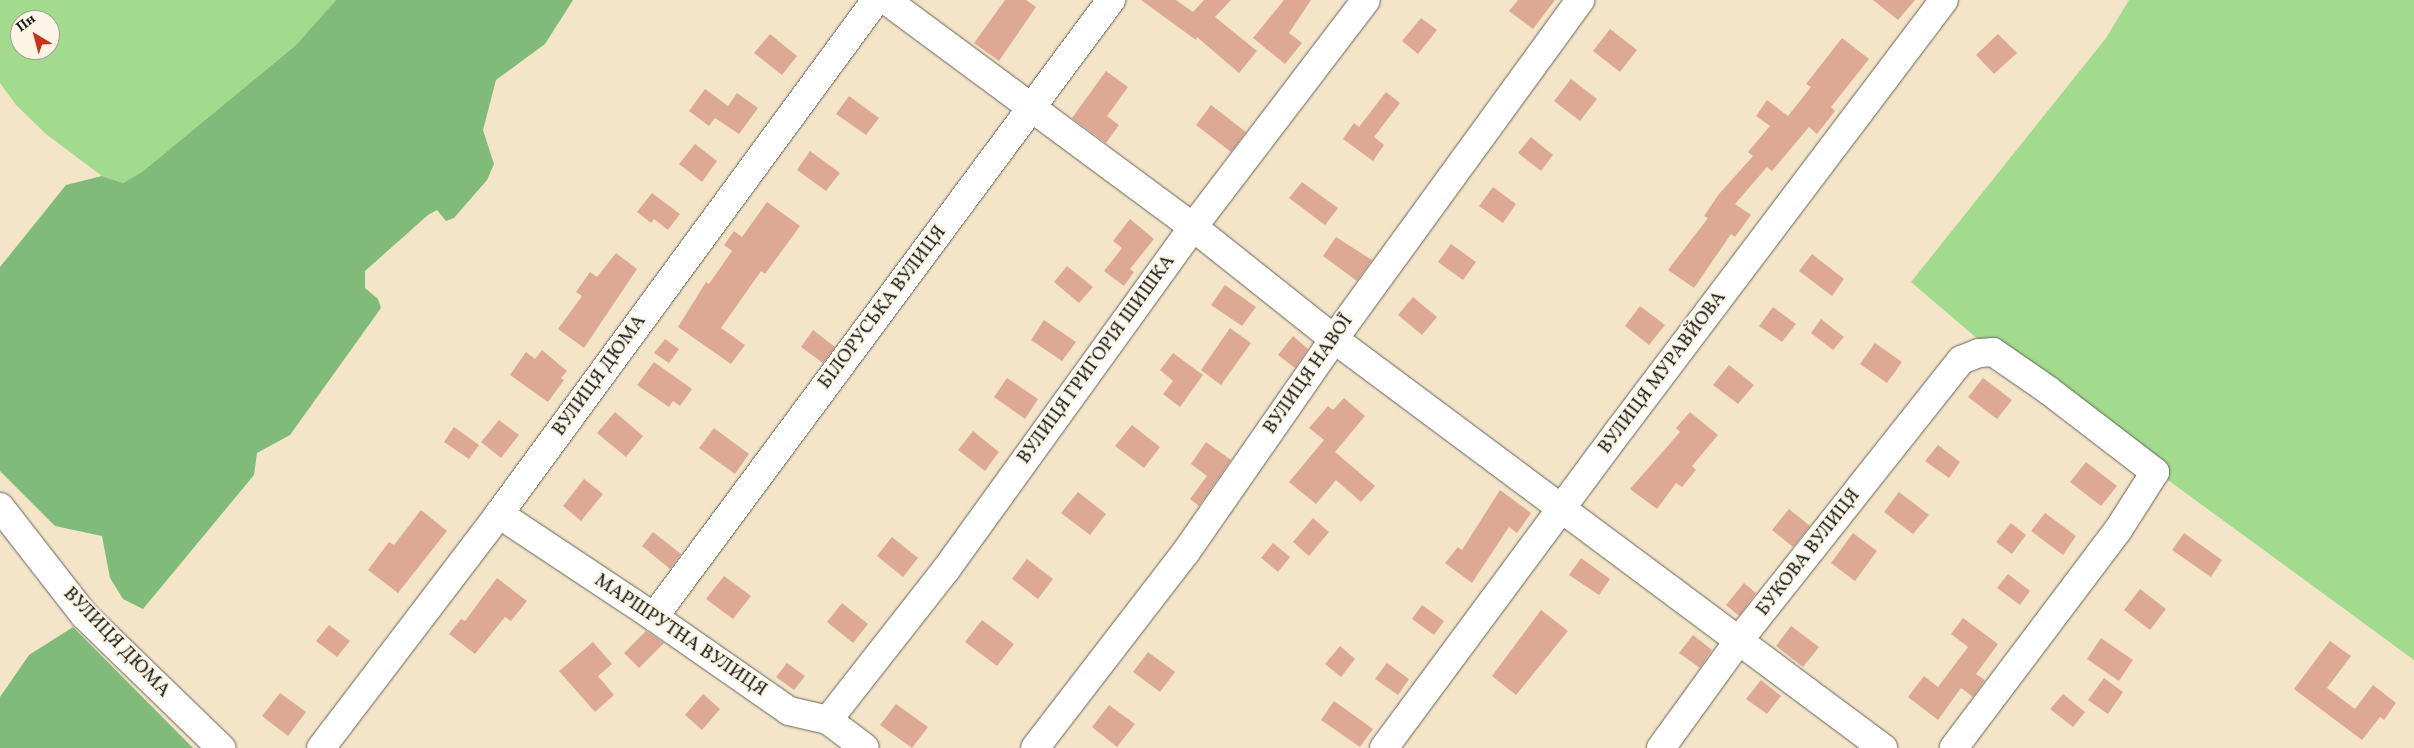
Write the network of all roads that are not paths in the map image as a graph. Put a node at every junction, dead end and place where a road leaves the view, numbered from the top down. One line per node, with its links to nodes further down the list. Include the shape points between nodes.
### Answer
1 (876, 0): 12 (street, ВУЛИЦЯ ДЮМА)
2 (886, 0): 7 (street)
3 (1112, 0): 7 (street, БІЛОРУСЬКА ВУЛИЦЯ)
4 (1366, 0): 8 (street, ВУЛИЦЯ ГРИГОРІЯ ШИШКА)
5 (1580, 0): 9 (street, ВУЛИЦЯ НАВОЇ)
6 (1944, 0): 11 (street, ВУЛИЦЯ МУРАВЙОВА)
7 (1032, 107): 8 (street); 13 (street, БІЛОРУСЬКА ВУЛИЦЯ)
8 (1193, 227): 9 (street); 15 (street, ВУЛИЦЯ ГРИГОРІЯ ШИШКА, via 945,572)
9 (1334, 339): 11 (street); 19 (street, ВУЛИЦЯ НАВОЇ, via 1186,552)
10 (0, 507): 16 (street, ВУЛИЦЯ ДЮМА, via 85,616)
11 (1562, 507): 14 (street); 20 (street, ВУЛИЦЯ МУРАВЙОВА)
12 (499, 514): 13 (street, МАРШРУТНА ВУЛИЦЯ); 17 (street, ВУЛИЦЯ ДЮМА)
13 (654, 617): 15 (street, МАРШРУТНА ВУЛИЦЯ, via 788,711)
14 (1740, 640): 21 (street, БУКОВА ВУЛИЦЯ); 22 (street); 23 (street, БУКОВА ВУЛИЦЯ, via 1962,360 1979,353 1993,352 2154,472 2118,530)
15 (828, 720): 18 (street, МАРШРУТНА ВУЛИЦЯ)
16 (221, 748)
17 (321, 748)
18 (865, 748)
19 (1035, 748)
20 (1384, 748)
21 (1661, 748)
22 (1883, 748)
23 (1954, 748)

